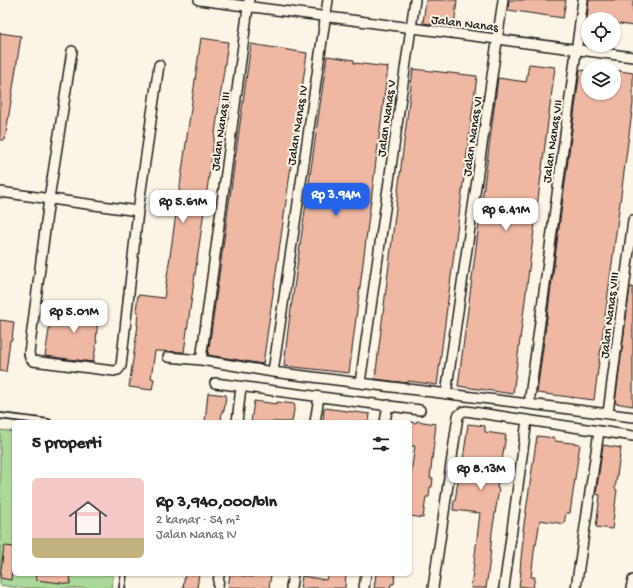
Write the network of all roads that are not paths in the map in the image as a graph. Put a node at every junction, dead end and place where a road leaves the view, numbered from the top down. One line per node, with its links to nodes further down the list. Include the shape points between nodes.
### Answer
1 (199, 0): 6 (street, Jalan Nanas)
2 (328, 0): 7 (street, Jalan Nanas IV)
3 (415, 0): 8 (street, Jalan Nanas V)
4 (503, 0): 9 (street, Jalan Nanas VI)
5 (583, 0): 10 (street, Jalan Nanas VII)
6 (249, 3): 7 (street, Jalan Nanas); 19 (street, Jalan Nanas III)
7 (326, 16): 8 (street, Jalan Nanas); 20 (street, Jalan Nanas IV)
8 (411, 28): 9 (street, Jalan Nanas); 21 (street, Jalan Nanas V)
9 (498, 39): 10 (street, Jalan Nanas); 24 (street, Jalan Nanas VI)
10 (577, 50): 12 (street, Jalan Nanas); 26 (street, Jalan Nanas VII)
11 (72, 51): 15 (street)
12 (633, 57)
13 (159, 65): 16 (street)
14 (0, 192): 15 (street)
15 (49, 199): 16 (street); 16 (street, via 29,353 33,361 114,371 121,366)
16 (138, 212)
17 (633, 220): 29 (street, Jalan Nanas VIII)
18 (168, 356): 19 (street)
19 (201, 360): 20 (street)
20 (273, 372): 21 (street)
21 (360, 383): 24 (street)
22 (215, 384): 23 (street)
23 (241, 387): 25 (street); 33 (street)
24 (446, 394): 26 (street)
25 (319, 397): 27 (street); 34 (street)
26 (529, 404): 29 (street)
27 (388, 405): 28 (street); 35 (street)
28 (420, 410)
29 (608, 413): 31 (street)
30 (0, 416): 32 (lane)
31 (633, 417)
32 (32, 420)
33 (237, 420)
34 (315, 420)
35 (386, 420)
36 (527, 420): 37 (street); 48 (street, via 466,411 458,416); 49 (street)
37 (599, 430): 38 (street); 50 (street)
38 (633, 436)
39 (124, 576): 44 (lane)
40 (219, 576): 45 (street)
41 (293, 576): 46 (street)
42 (366, 576): 47 (street)
43 (633, 580): 51 (street)
44 (122, 588)
45 (218, 588)
46 (291, 588)
47 (364, 588)
48 (433, 588)
49 (504, 588)
50 (576, 588)
51 (631, 588)

